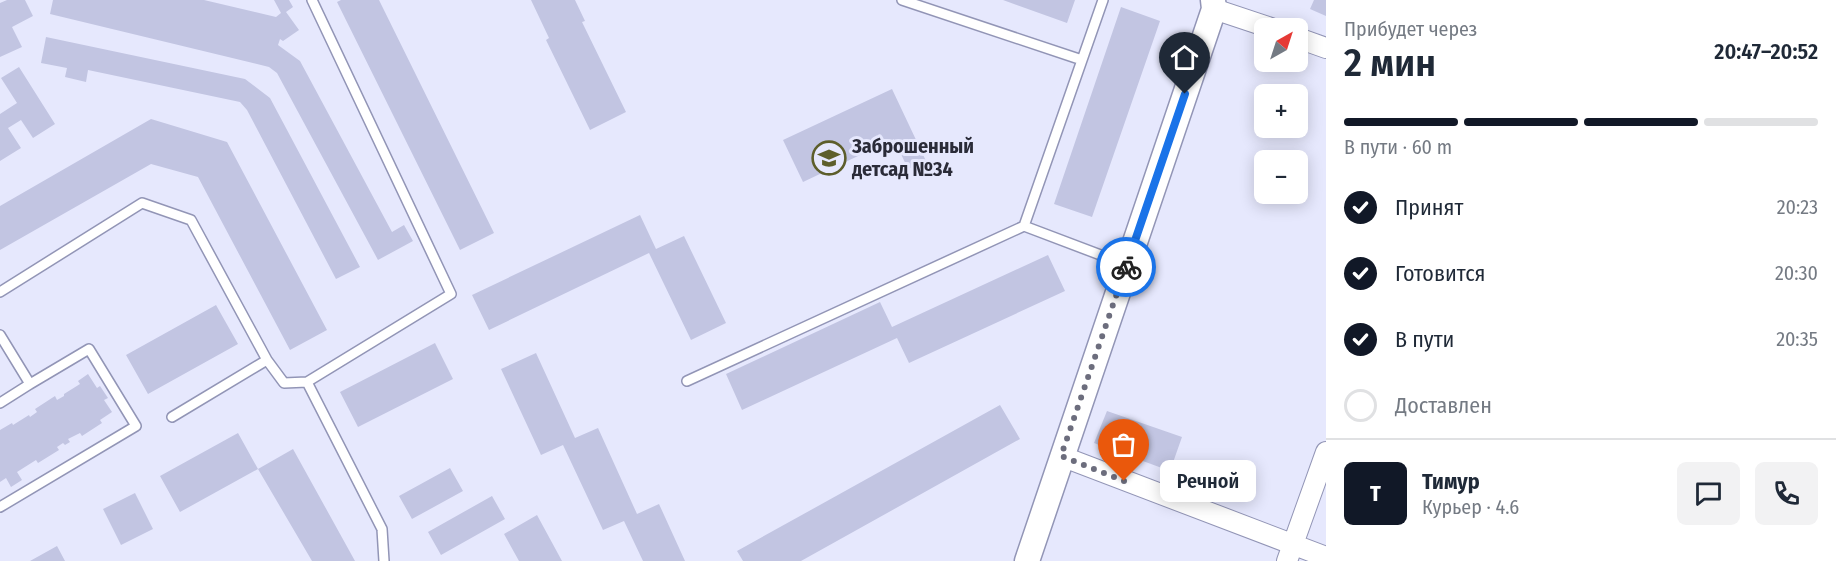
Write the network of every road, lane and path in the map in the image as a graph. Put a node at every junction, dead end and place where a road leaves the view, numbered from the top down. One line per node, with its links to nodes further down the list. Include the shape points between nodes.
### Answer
1 (312, 0): 15 (lane, via 451,294)
2 (902, 0): 8 (lane)
3 (1103, 0): 8 (lane)
4 (1214, 4): 5 (street); 10 (street)
5 (1254, 21)
6 (1308, 42): 7 (street)
7 (1326, 48)
8 (1082, 60): 9 (lane)
9 (1024, 226): 10 (lane); 14 (lane)
10 (1127, 265): 20 (street)
11 (0, 291): 13 (lane, via 142,202 191,220)
12 (0, 334): 16 (lane)
13 (267, 360): 15 (lane, via 284,383); 18 (lane)
14 (687, 381)
15 (307, 382): 24 (lane, via 382,529)
16 (30, 384): 17 (lane); 21 (lane, via 89,349 136,426)
17 (0, 403)
18 (172, 417)
19 (1326, 452): 22 (street)
20 (1061, 456): 22 (street); 25 (street)
21 (0, 507)
22 (1290, 553): 23 (street)
23 (1326, 557)
24 (384, 561)
25 (1027, 561)

